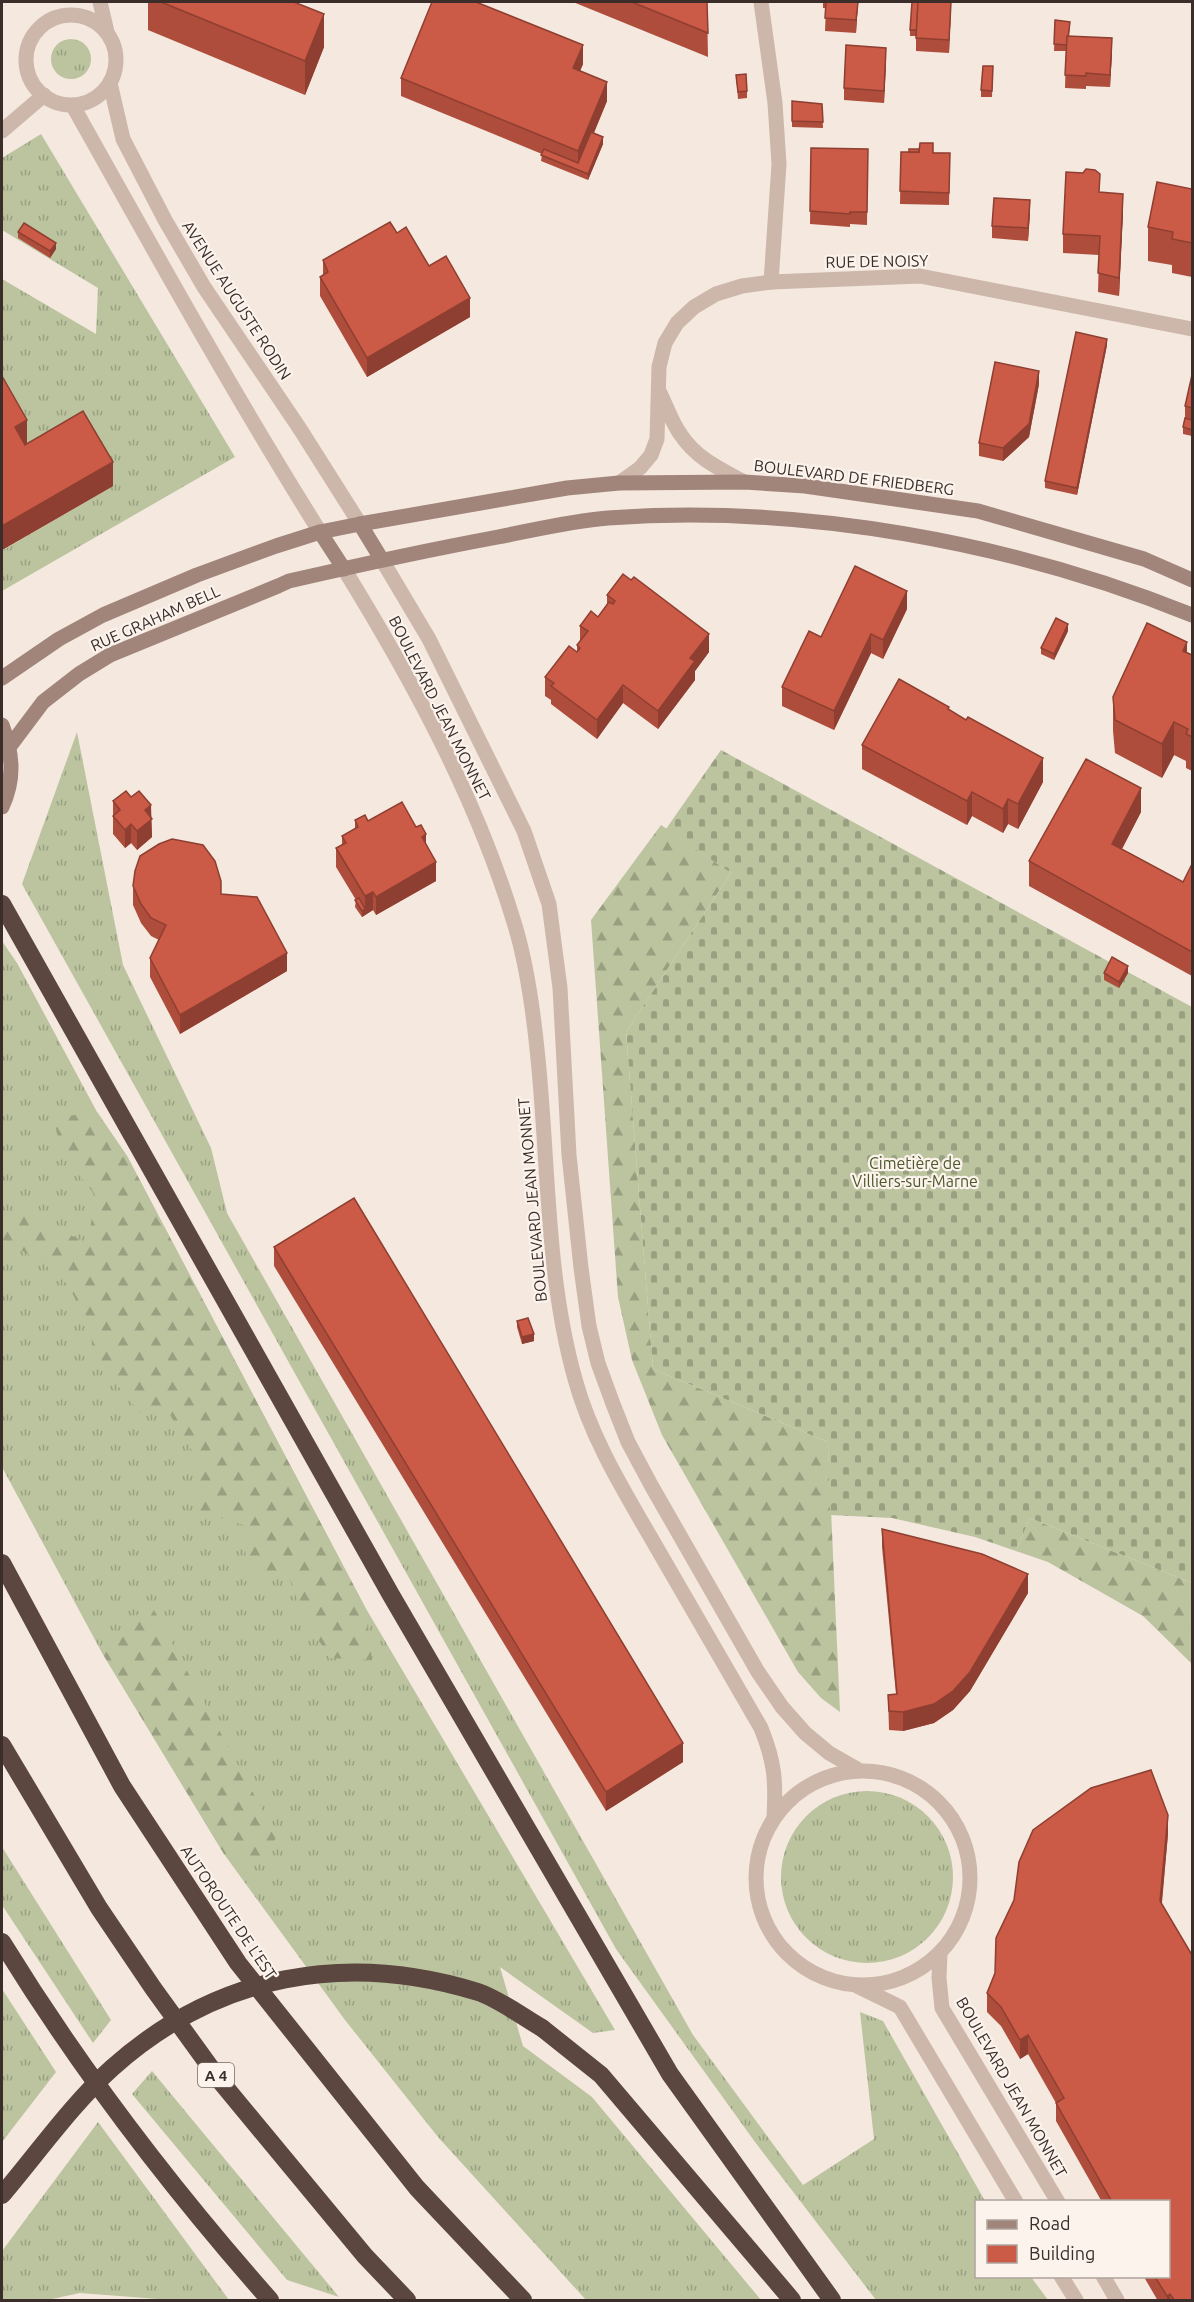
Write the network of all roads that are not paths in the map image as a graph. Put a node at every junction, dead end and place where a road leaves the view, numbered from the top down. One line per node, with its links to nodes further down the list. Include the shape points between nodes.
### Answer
1 (71, 2): 4 (street)
2 (100, 2): 5 (street, AVENUE AUGUSTE RODIN)
3 (761, 2): 10 (street, via 779,164)
4 (43, 24): 5 (street, via 55,17 84,16); 7 (street, via 28,46 26,60 34,85)
5 (107, 32): 6 (street, AVENUE AUGUSTE RODIN, via 116,55)
6 (110, 83): 8 (street, via 88,103); 15 (street, AVENUE AUGUSTE RODIN, via 123,139 165,220 204,287)
7 (44, 95): 8 (street); 9 (street)
8 (73, 106): 16 (street, via 186,308)
9 (2, 131)
10 (771, 282): 11 (street, RUE DE NOISY, via 920,276); 12 (street, RUE DE NOISY, via 716,294 677,323 665,343)
11 (1192, 329)
12 (659, 391): 13 (street, RUE DE NOISY, via 680,434 693,450); 14 (street, RUE DE NOISY, via 657,439 651,455)
13 (744, 482): 14 (main road, BOULEVARD DE FRIEDBERG); 19 (main road, BOULEVARD DE FRIEDBERG, via 805,486 978,511 1144,559)
14 (619, 483): 15 (main road, BOULEVARD DE FRIEDBERG, via 567,488)
15 (360, 524): 16 (main road, RUE GRAHAM BELL); 17 (main road)
16 (320, 532): 18 (main road); 21 (main road, RUE GRAHAM BELL, via 197,575 103,615)
17 (382, 560): 18 (main road, RUE GRAHAM BELL); 20 (main road, via 579,521 717,514 862,527 1019,557 1139,594); 28 (street, BOULEVARD JEAN MONNET, via 429,639 524,831 549,904 560,988 569,1155 581,1268 589,1326 613,1404 651,1485 758,1672 805,1733)
18 (344, 569): 23 (main road, RUE GRAHAM BELL, via 289,581 110,655 43,702); 29 (street, BOULEVARD JEAN MONNET, via 387,638 448,755 487,844 514,921 537,1047 558,1302 576,1383 618,1479 761,1728 772,1755 776,1782)
19 (1192, 580)
20 (1192, 615)
21 (2, 678)
22 (2, 725): 23 (main road)
23 (10, 746): 24 (main road, via 12,770)
24 (2, 807)
25 (2, 904): 42 (highway, via 392,1595 670,2074)
26 (2, 1563): 40 (highway, AUTOROUTE DE L’EST, via 122,1786 238,1963 417,2188)
27 (2, 1745): 39 (highway, A 4, via 99,1908 221,2082 364,2256)
28 (857, 1769): 29 (street, BOULEVARD JEAN MONNET, via 821,1779 795,1795); 31 (street, BOULEVARD JEAN MONNET, via 883,1772 914,1784 941,1804 960,1830 969,1862 969,1895 959,1927)
29 (774, 1818): 32 (street, BOULEVARD JEAN MONNET, via 760,1847 756,1879 761,1911 773,1936 797,1963 825,1979)
30 (2, 1942): 38 (highway, via 140,2144)
31 (940, 1953): 32 (street, BOULEVARD JEAN MONNET, via 916,1972 888,1983); 35 (street, BOULEVARD JEAN MONNET, via 942,2008)
32 (857, 1986): 34 (street, BOULEVARD JEAN MONNET, via 900,2007)
33 (2, 2195): 41 (highway, bridge, via 111,2069 187,2013 277,1979 338,1972 407,1975 480,1993 542,2028 601,2075)
34 (1015, 2200)
35 (1057, 2200)
36 (1062, 2278): 43 (street)
37 (1104, 2278): 44 (street)
38 (270, 2301)
39 (407, 2301)
40 (523, 2301)
41 (792, 2301)
42 (832, 2301)
43 (1076, 2301)
44 (1117, 2301)

